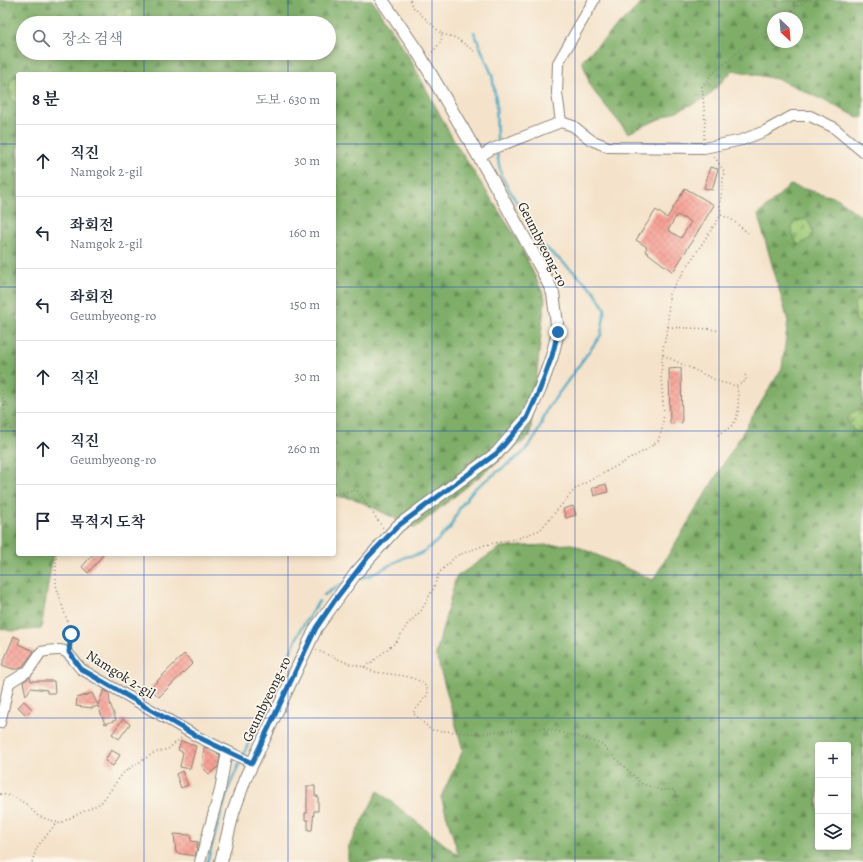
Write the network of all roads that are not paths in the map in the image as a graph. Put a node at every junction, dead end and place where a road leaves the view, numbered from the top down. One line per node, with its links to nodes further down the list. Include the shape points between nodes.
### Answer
1 (382, 0): 5 (street, Geumbyeong-ro, via 423,62)
2 (594, 0): 3 (street, via 558,63 557,94)
3 (561, 122): 4 (street, via 573,126 591,140 608,147 704,148 742,140 792,116 810,116 833,126); 5 (street, via 499,146)
4 (863, 152)
5 (479, 157): 9 (street, Geumbyeong-ro, via 553,293 558,332 540,389 527,418 497,453 398,526 335,600 316,628)
6 (4, 682): 7 (street); 8 (street, Namgok 2-gil, via 28,671 41,652 57,649 69,652 81,669 188,731)
7 (0, 723)
8 (230, 752): 9 (street, Namgok 2-gil); 10 (street)
9 (250, 762): 11 (street, Geumbyeong-ro, via 233,813)
10 (200, 862)
11 (221, 862)

